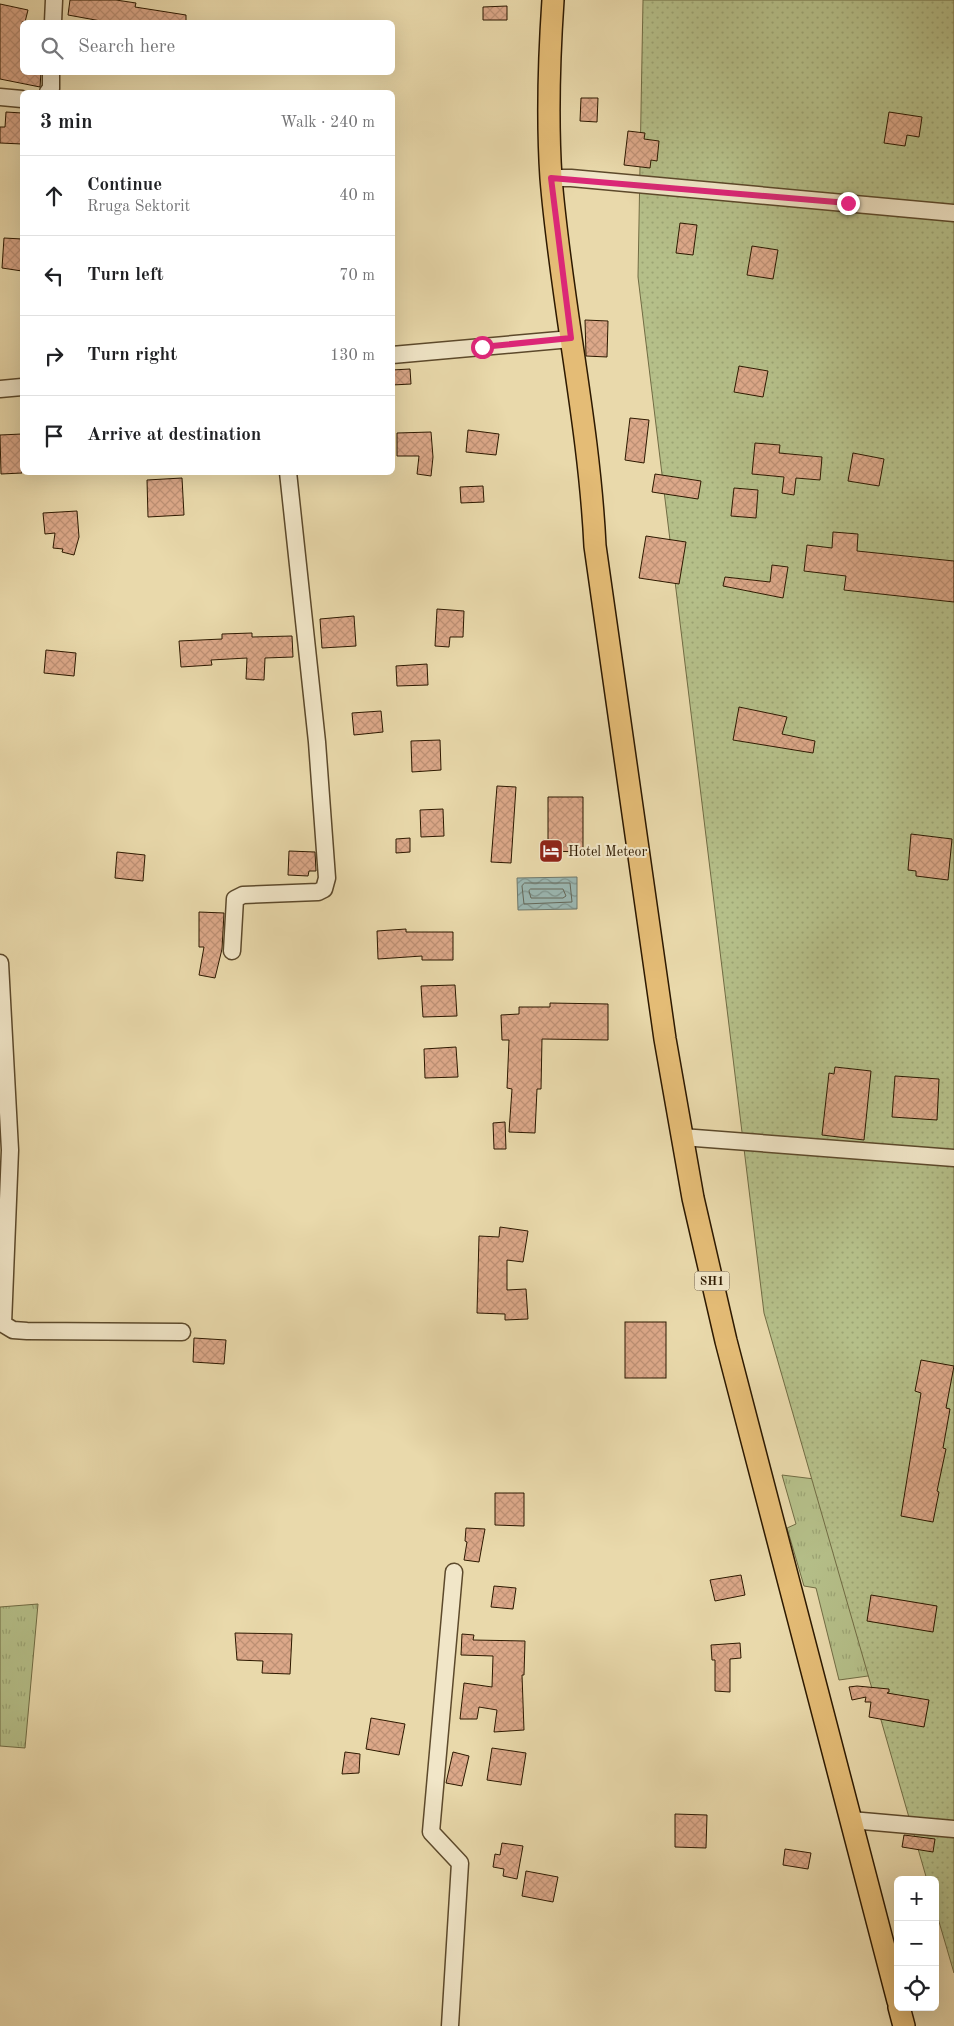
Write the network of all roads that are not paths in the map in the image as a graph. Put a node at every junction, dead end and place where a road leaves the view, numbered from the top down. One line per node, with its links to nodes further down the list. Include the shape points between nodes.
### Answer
1 (54, 0): 4 (street)
2 (543, 0): 11 (main road, SH1, via 539,132 545,230)
3 (553, 0): 9 (main road, SH1, via 549,80)
4 (53, 20)
5 (51, 75): 6 (street)
6 (50, 90)
7 (0, 97): 8 (street)
8 (20, 98)
9 (551, 178): 10 (street); 11 (main road, SH1)
10 (954, 213)
11 (565, 339): 12 (street); 18 (main road, SH1, via 581,494 595,546 661,1013)
12 (395, 355)
13 (20, 387): 14 (street)
14 (0, 389)
15 (288, 475): 16 (street, via 317,742 327,878 324,889 318,892 243,894 235,899)
16 (232, 951)
17 (0, 963): 20 (street, via 10,1150 3,1324 13,1330 27,1331)
18 (682, 1137): 19 (street); 22 (main road, SH1, via 726,1341)
19 (954, 1158)
20 (182, 1332)
21 (454, 1572): 26 (street, via 431,1832 460,1863)
22 (851, 1820): 23 (street); 24 (main road, SH1)
23 (954, 1829)
24 (894, 1986)
25 (900, 2011): 27 (main road)
26 (450, 2026)
27 (904, 2026)

